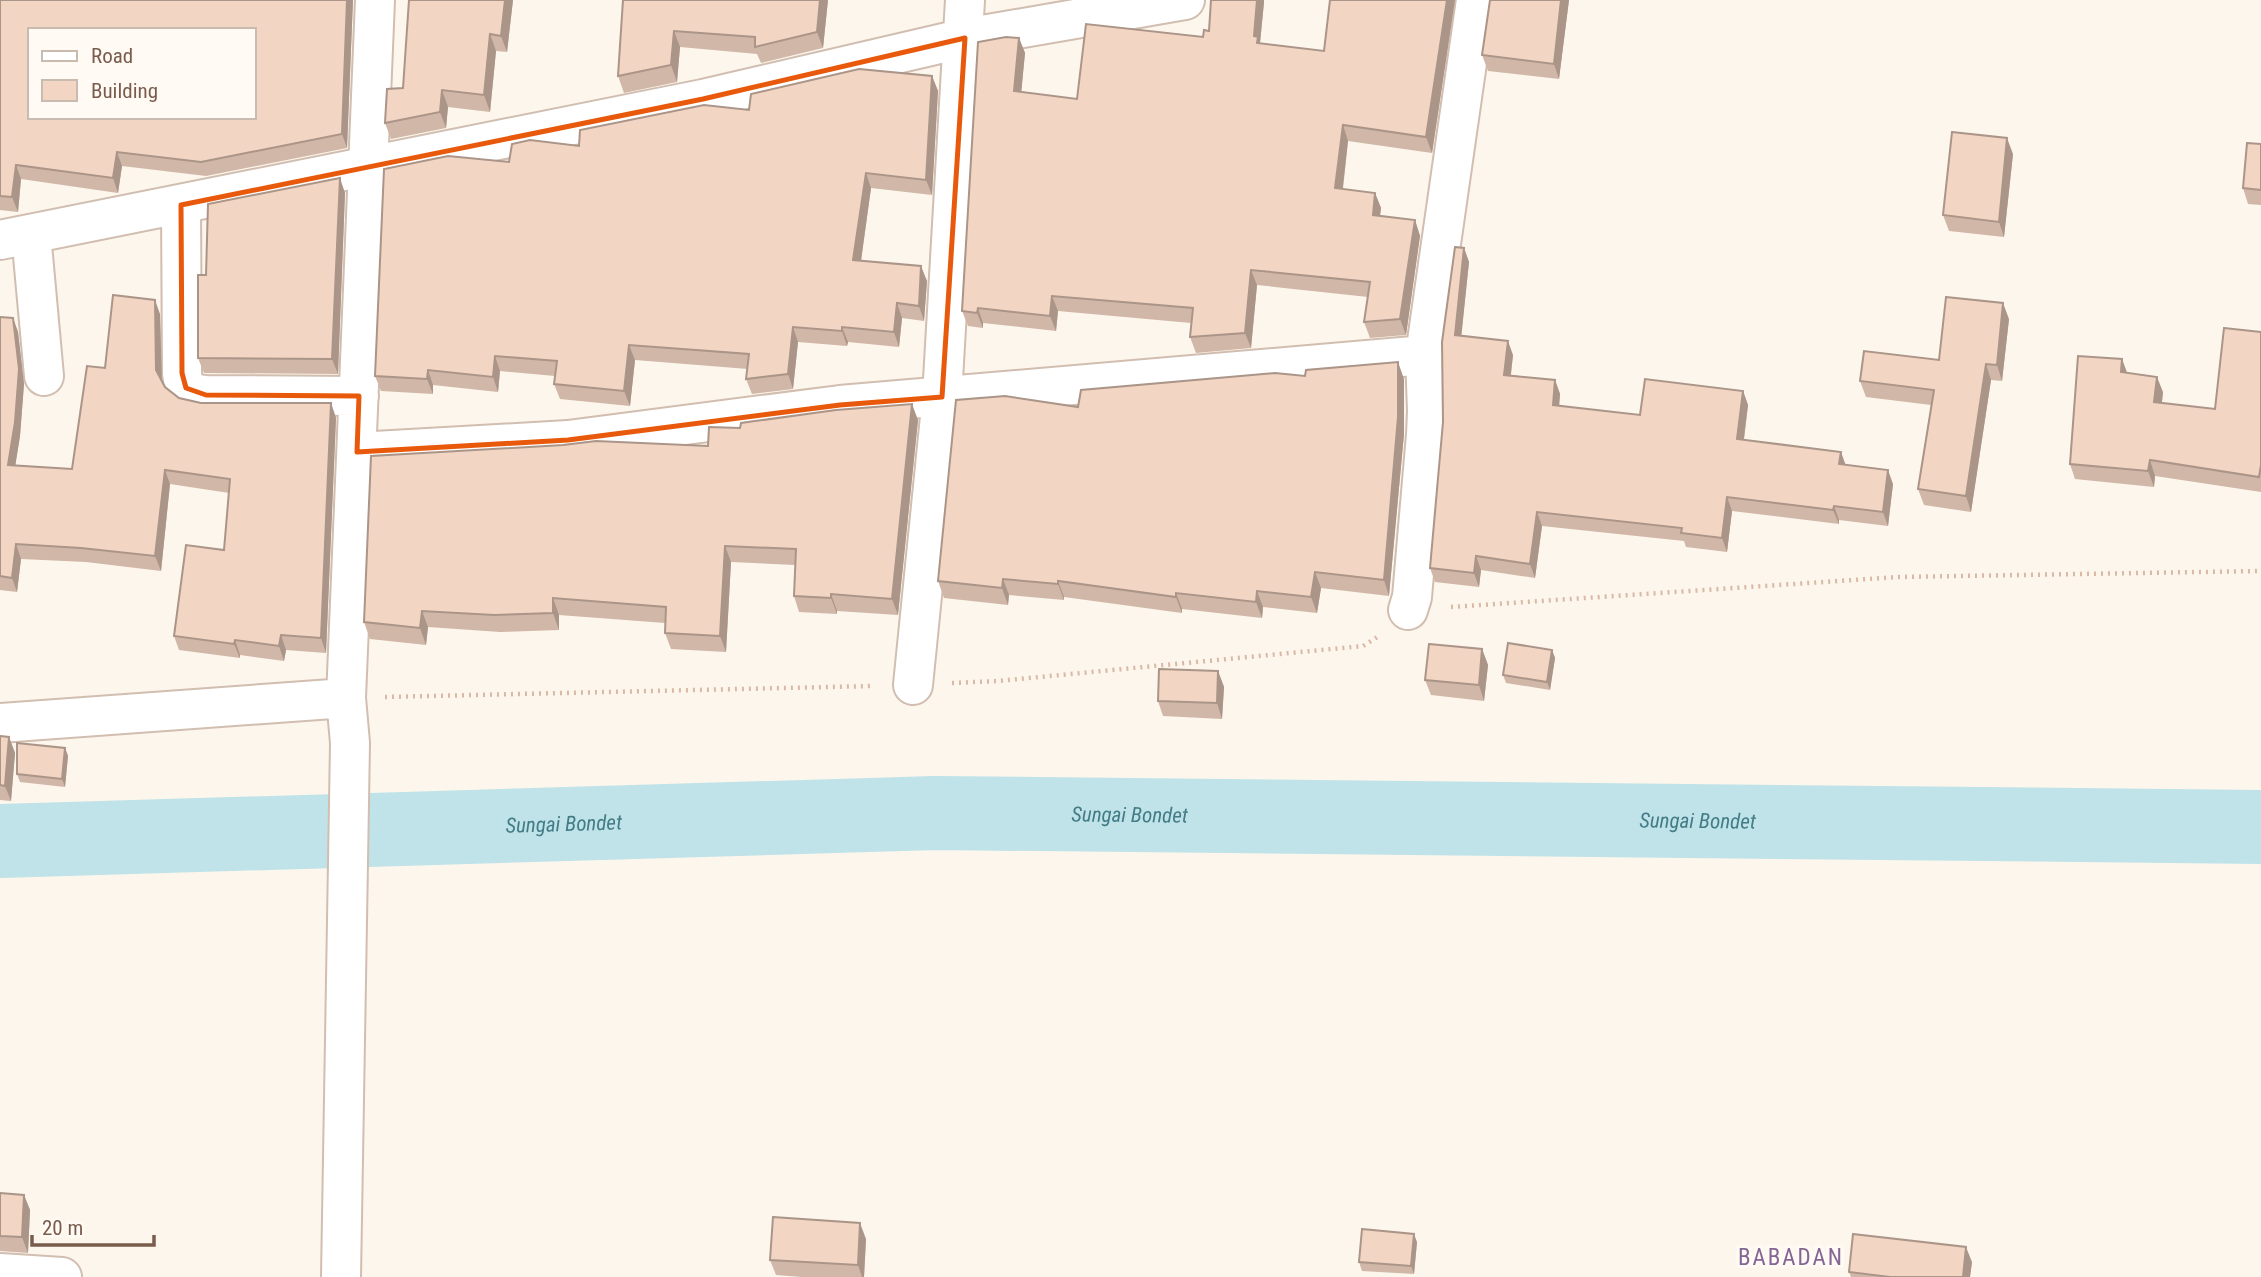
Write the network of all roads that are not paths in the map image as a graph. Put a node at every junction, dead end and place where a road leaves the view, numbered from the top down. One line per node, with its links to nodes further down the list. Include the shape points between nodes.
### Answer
1 (375, 0): 6 (street)
2 (965, 0): 5 (street)
3 (1185, 0): 5 (street)
4 (1476, 0): 9 (street)
5 (965, 38): 6 (street, via 703,99); 12 (street)
6 (369, 168): 7 (street); 11 (street)
7 (181, 205): 8 (street); 11 (street, via 181,373 186,388 206,395)
8 (16, 237): 10 (street)
9 (1425, 355): 12 (street); 14 (street, via 1426,435)
10 (44, 376)
11 (359, 396): 13 (street)
12 (942, 397): 13 (street, via 840,405 568,440); 15 (street)
13 (357, 452): 16 (street)
14 (1408, 610)
15 (913, 685)
16 (346, 698): 17 (street); 19 (street, via 350,743)
17 (0, 723)
18 (0, 1273): 20 (street)
19 (340, 1274)
20 (62, 1277)

